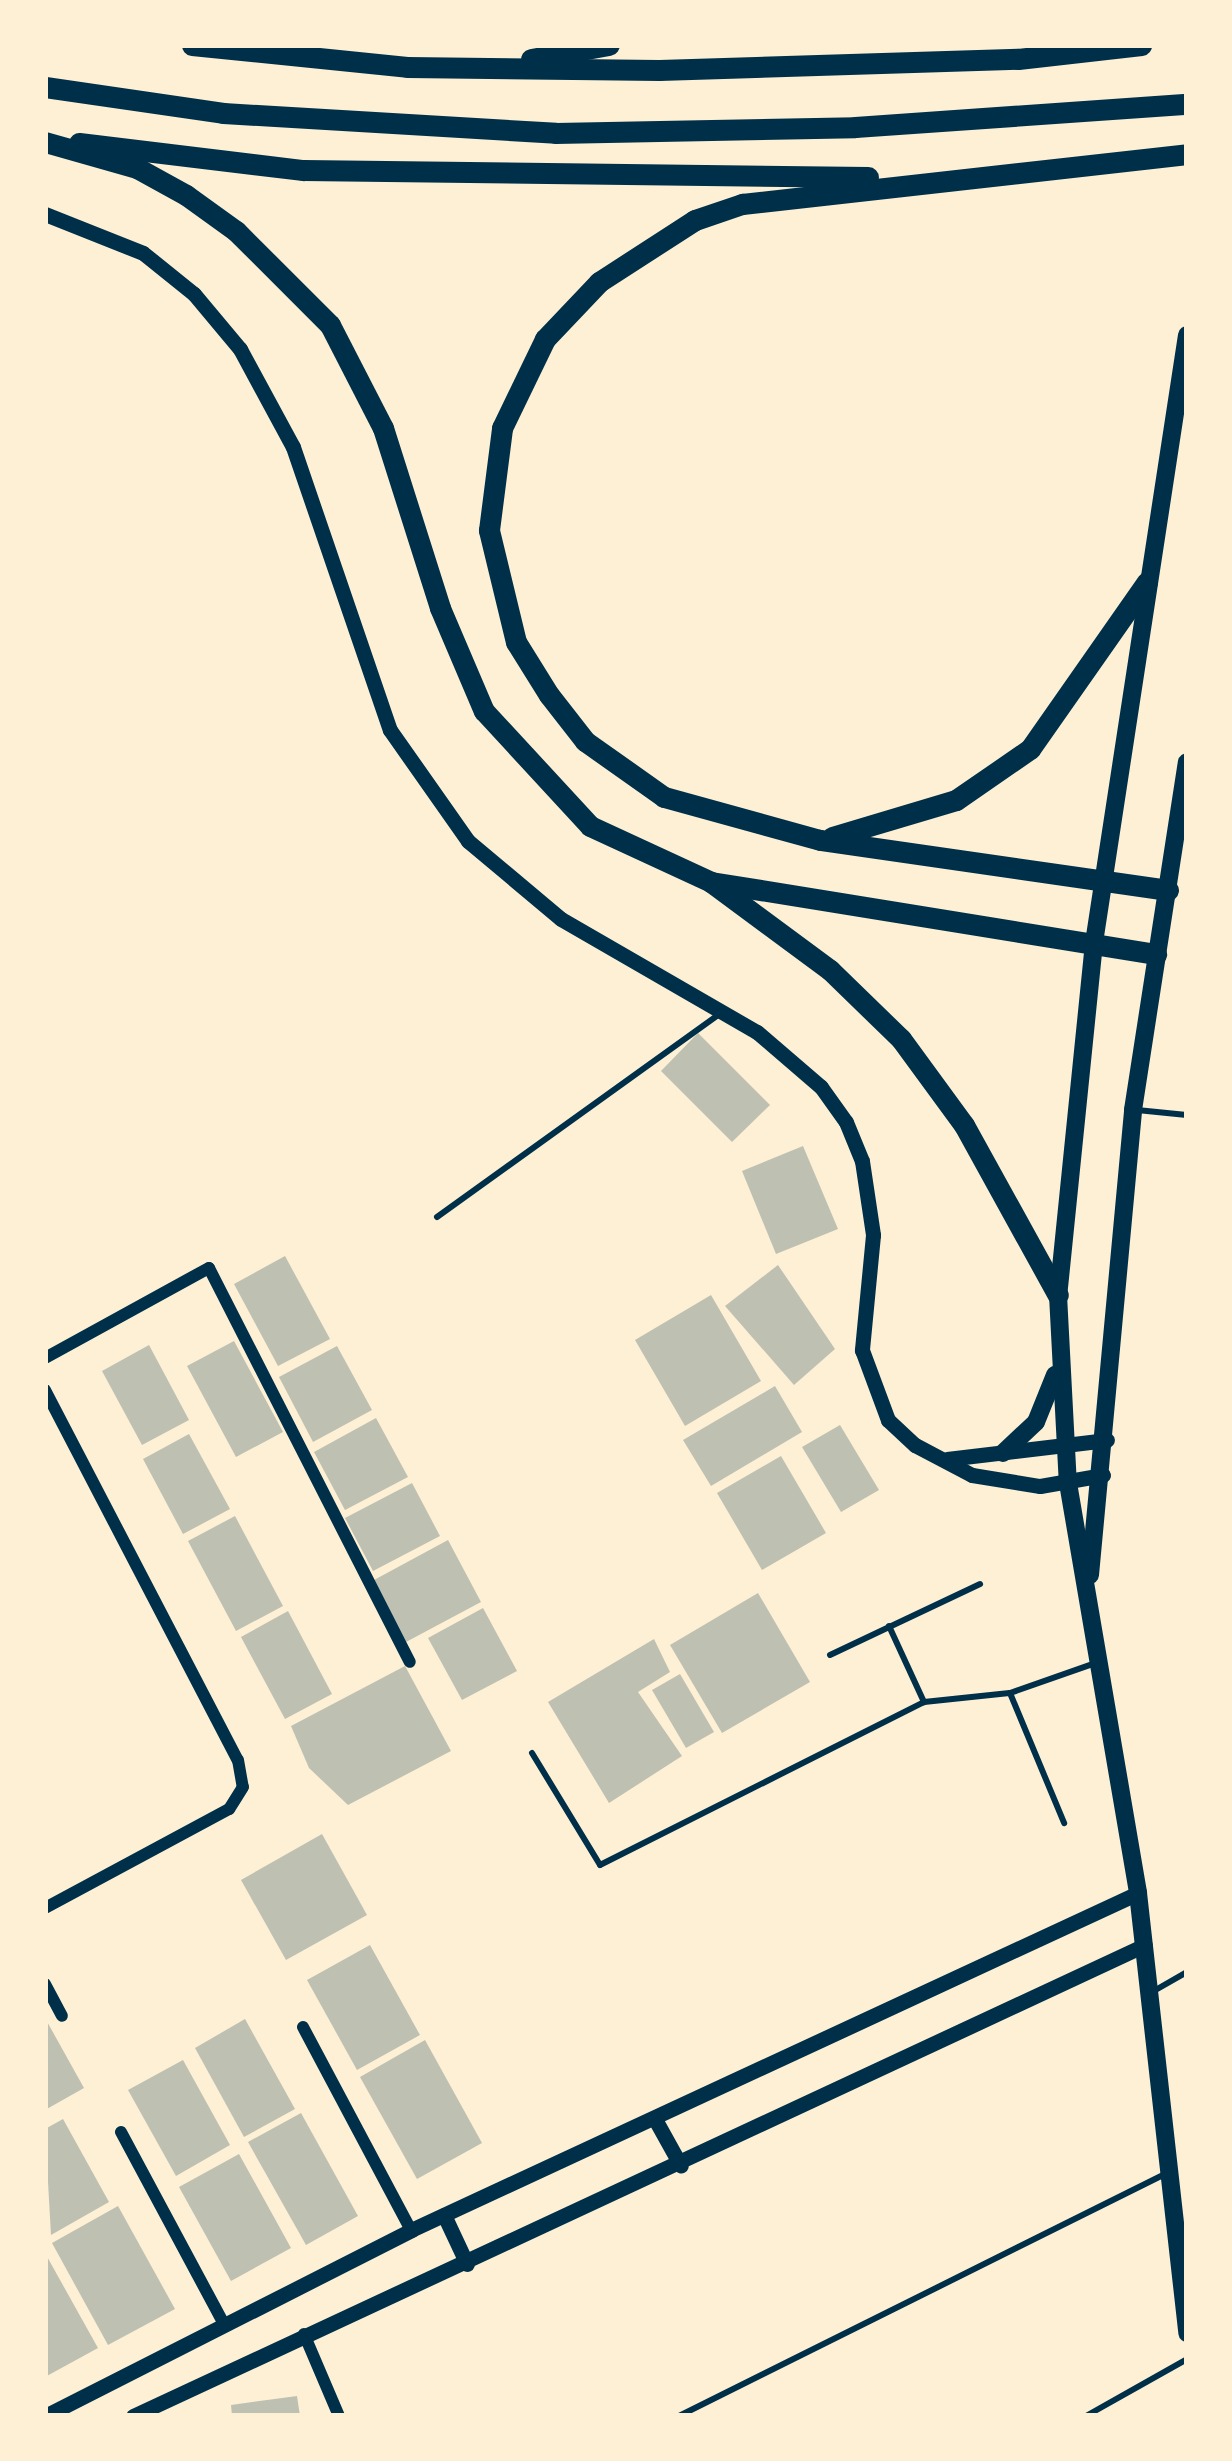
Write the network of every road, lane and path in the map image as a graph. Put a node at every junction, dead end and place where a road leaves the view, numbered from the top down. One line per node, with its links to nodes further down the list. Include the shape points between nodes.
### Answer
1 (192, 45): 4 (highway)
2 (609, 45): 4 (highway)
3 (1142, 45): 4 (highway, via 837,67)
4 (477, 69)
5 (45, 87): 6 (highway, via 223,113 555,133 1111,114)
6 (1187, 104)
7 (45, 142): 9 (highway, via 302,170); 16 (highway, via 137,169 186,195 236,231 329,325 383,428 440,608 484,711 590,826)
8 (1187, 154): 9 (highway)
9 (922, 180): 14 (highway, via 742,204 646,247 572,304 544,339 502,428 493,481 497,590 516,643 585,741 664,797)
10 (45, 214): 20 (street, via 143,253 194,294 240,349 293,447 390,730 468,841 561,919)
11 (1187, 335): 12 (main road)
12 (1148, 582): 14 (highway, via 1030,749 956,800); 15 (main road)
13 (1187, 762): 17 (main road)
14 (820, 839): 15 (highway)
15 (1104, 881): 17 (highway); 18 (main road)
16 (710, 882): 18 (highway); 24 (highway, via 814,957 901,1040 964,1125)
17 (1168, 890): 19 (main road)
18 (1094, 943): 19 (highway); 24 (main road)
19 (1156, 954): 21 (main road)
20 (725, 1010): 23 (lane); 31 (street, via 801,1066 846,1122 862,1161 873,1235 862,1350 868,1380 899,1431)
21 (1133, 1110): 22 (lane); 28 (main road)
22 (1187, 1115)
23 (437, 1217)
24 (1058, 1295): 25 (main road)
25 (1059, 1354): 29 (main road); 30 (main road, via 1036,1422)
26 (45, 1358): 38 (street, via 209,1268)
27 (45, 1390): 45 (street, via 238,1760 243,1787 229,1809)
28 (1107, 1440): 29 (street); 32 (main road)
29 (1064, 1447): 30 (street); 33 (main road)
30 (1003, 1453): 31 (street)
31 (944, 1460): 33 (street, via 997,1481)
32 (1103, 1475): 33 (street); 35 (main road)
33 (1068, 1483): 35 (main road)
34 (980, 1584): 36 (lane)
35 (1087, 1597): 39 (main road)
36 (889, 1626): 37 (lane); 41 (lane)
37 (830, 1654)
38 (410, 1661)
39 (1096, 1663): 40 (lane); 44 (main road)
40 (1010, 1693): 41 (lane); 43 (lane)
41 (924, 1702): 42 (lane, via 599,1865)
42 (532, 1753)
43 (1064, 1822)
44 (1138, 1893): 46 (main road); 52 (street)
45 (45, 1908)
46 (1145, 1945): 49 (main road); 54 (street)
47 (1187, 1972): 49 (lane)
48 (45, 1984): 50 (street)
49 (1149, 1993): 55 (main road)
50 (62, 2015)
51 (303, 2027): 57 (street)
52 (656, 2121): 54 (street); 56 (street)
53 (121, 2132): 60 (street)
54 (681, 2166): 58 (street)
55 (1168, 2173): 59 (main road); 67 (lane)
56 (443, 2216): 57 (street); 58 (street)
57 (411, 2230): 60 (street)
58 (466, 2264): 62 (street)
59 (1185, 2291): 61 (main road)
60 (224, 2324): 64 (street)
61 (1187, 2332)
62 (304, 2334): 65 (street); 66 (street)
63 (1187, 2359): 68 (lane)
64 (46, 2416)
65 (133, 2416)
66 (339, 2416)
67 (679, 2416)
68 (1086, 2416)

